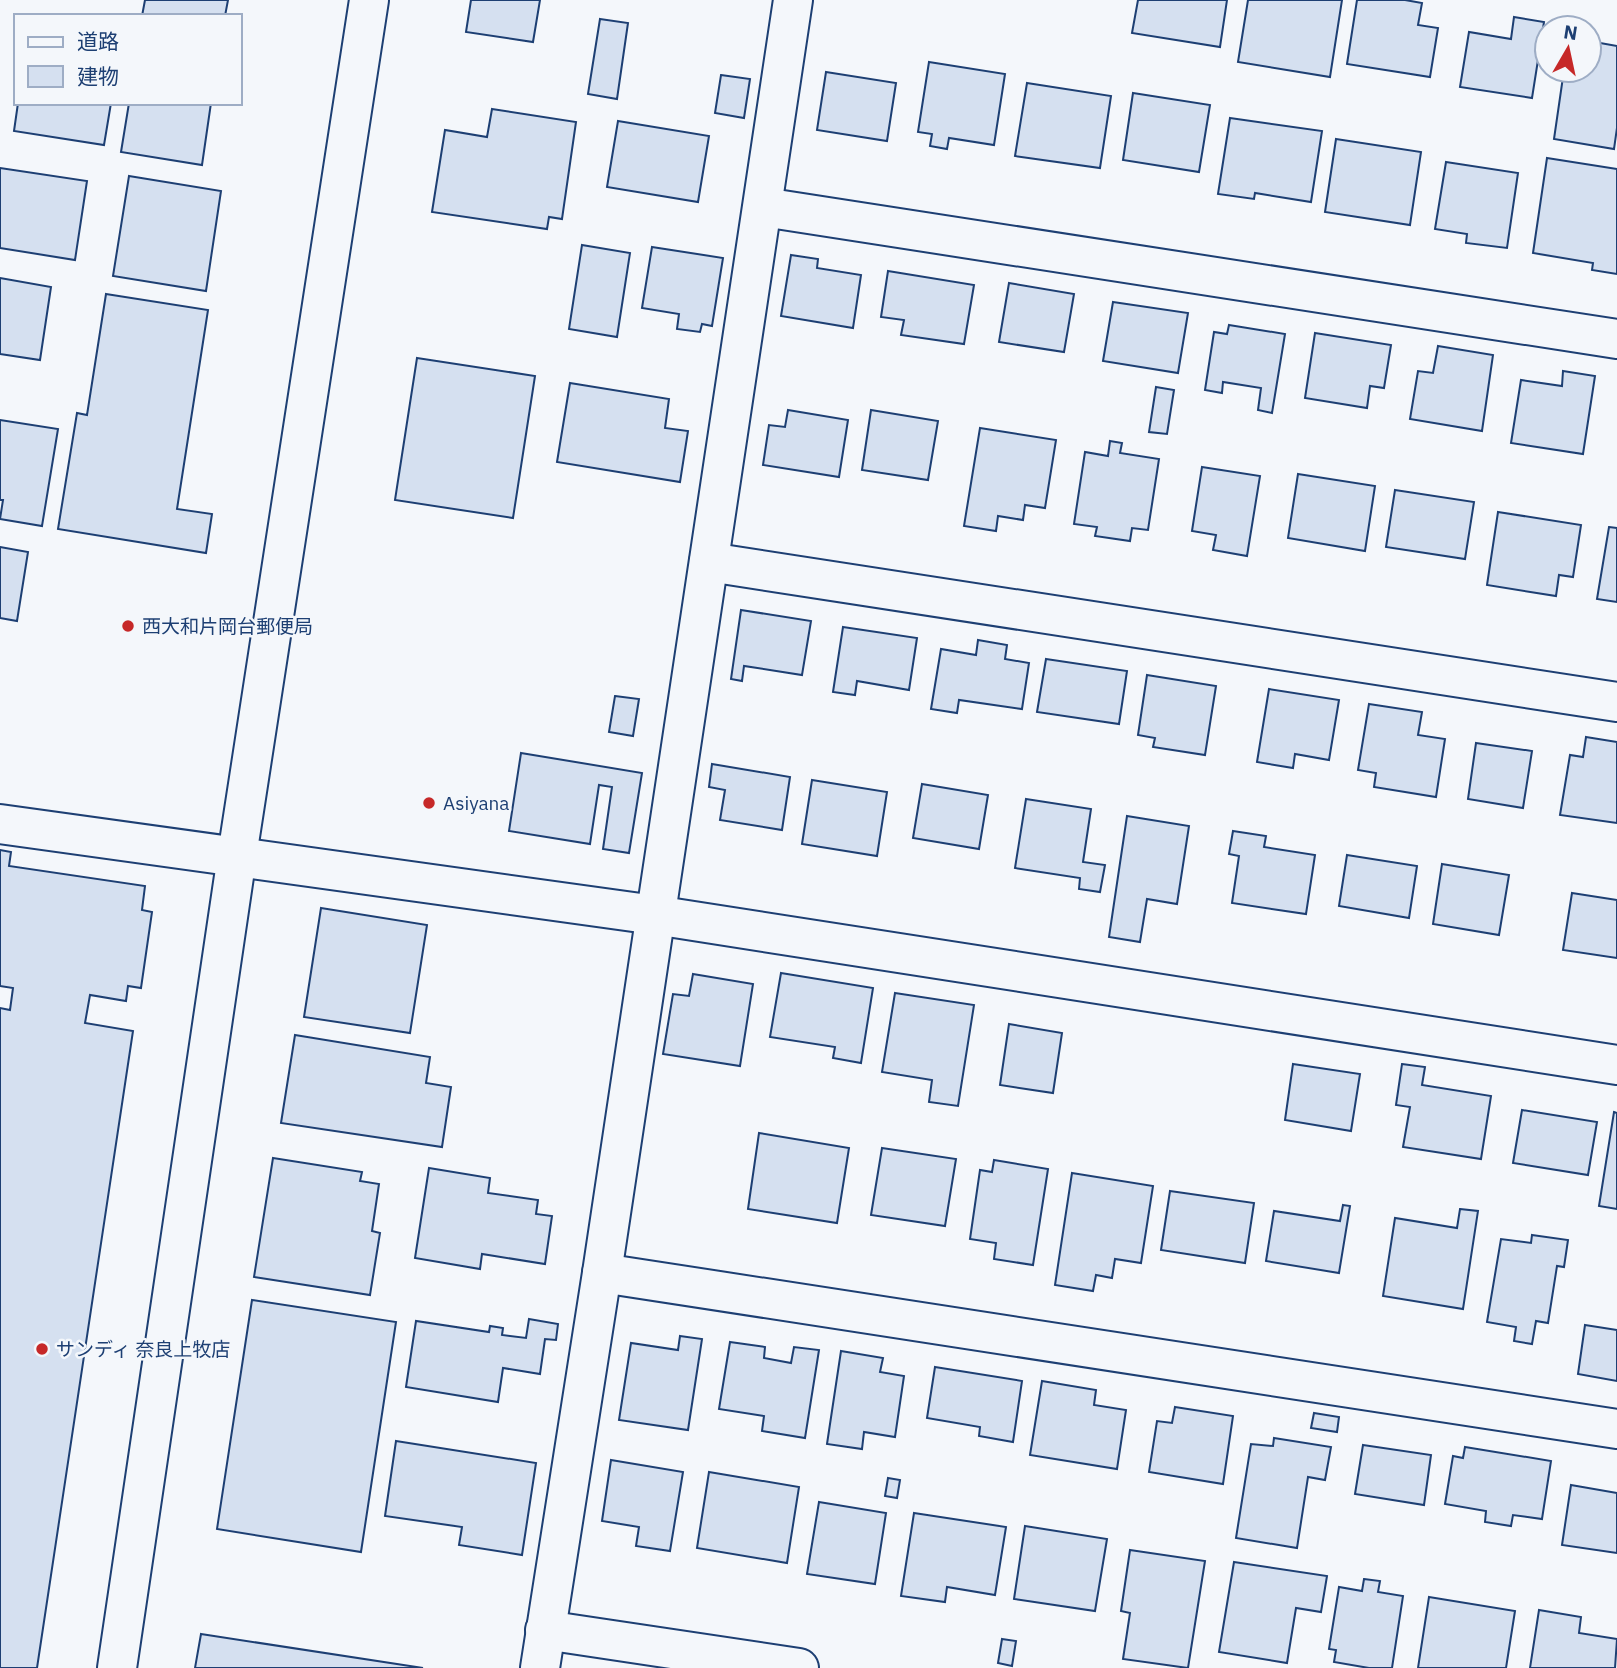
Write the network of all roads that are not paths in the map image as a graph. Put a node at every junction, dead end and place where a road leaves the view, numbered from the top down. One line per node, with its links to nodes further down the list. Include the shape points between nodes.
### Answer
1 (369, 0): 8 (street)
2 (793, 0): 3 (street)
3 (763, 207): 4 (street); 5 (street)
4 (1617, 339)
5 (709, 562): 6 (street); 9 (street)
6 (1617, 702)
7 (0, 824): 8 (street)
8 (237, 856): 9 (street); 14 (street)
9 (655, 915): 10 (street); 11 (street)
10 (1617, 1065)
11 (602, 1273): 12 (street); 13 (street)
12 (1617, 1429)
13 (545, 1630): 15 (street); 16 (street)
14 (117, 1668)
15 (540, 1668)
16 (799, 1668)

